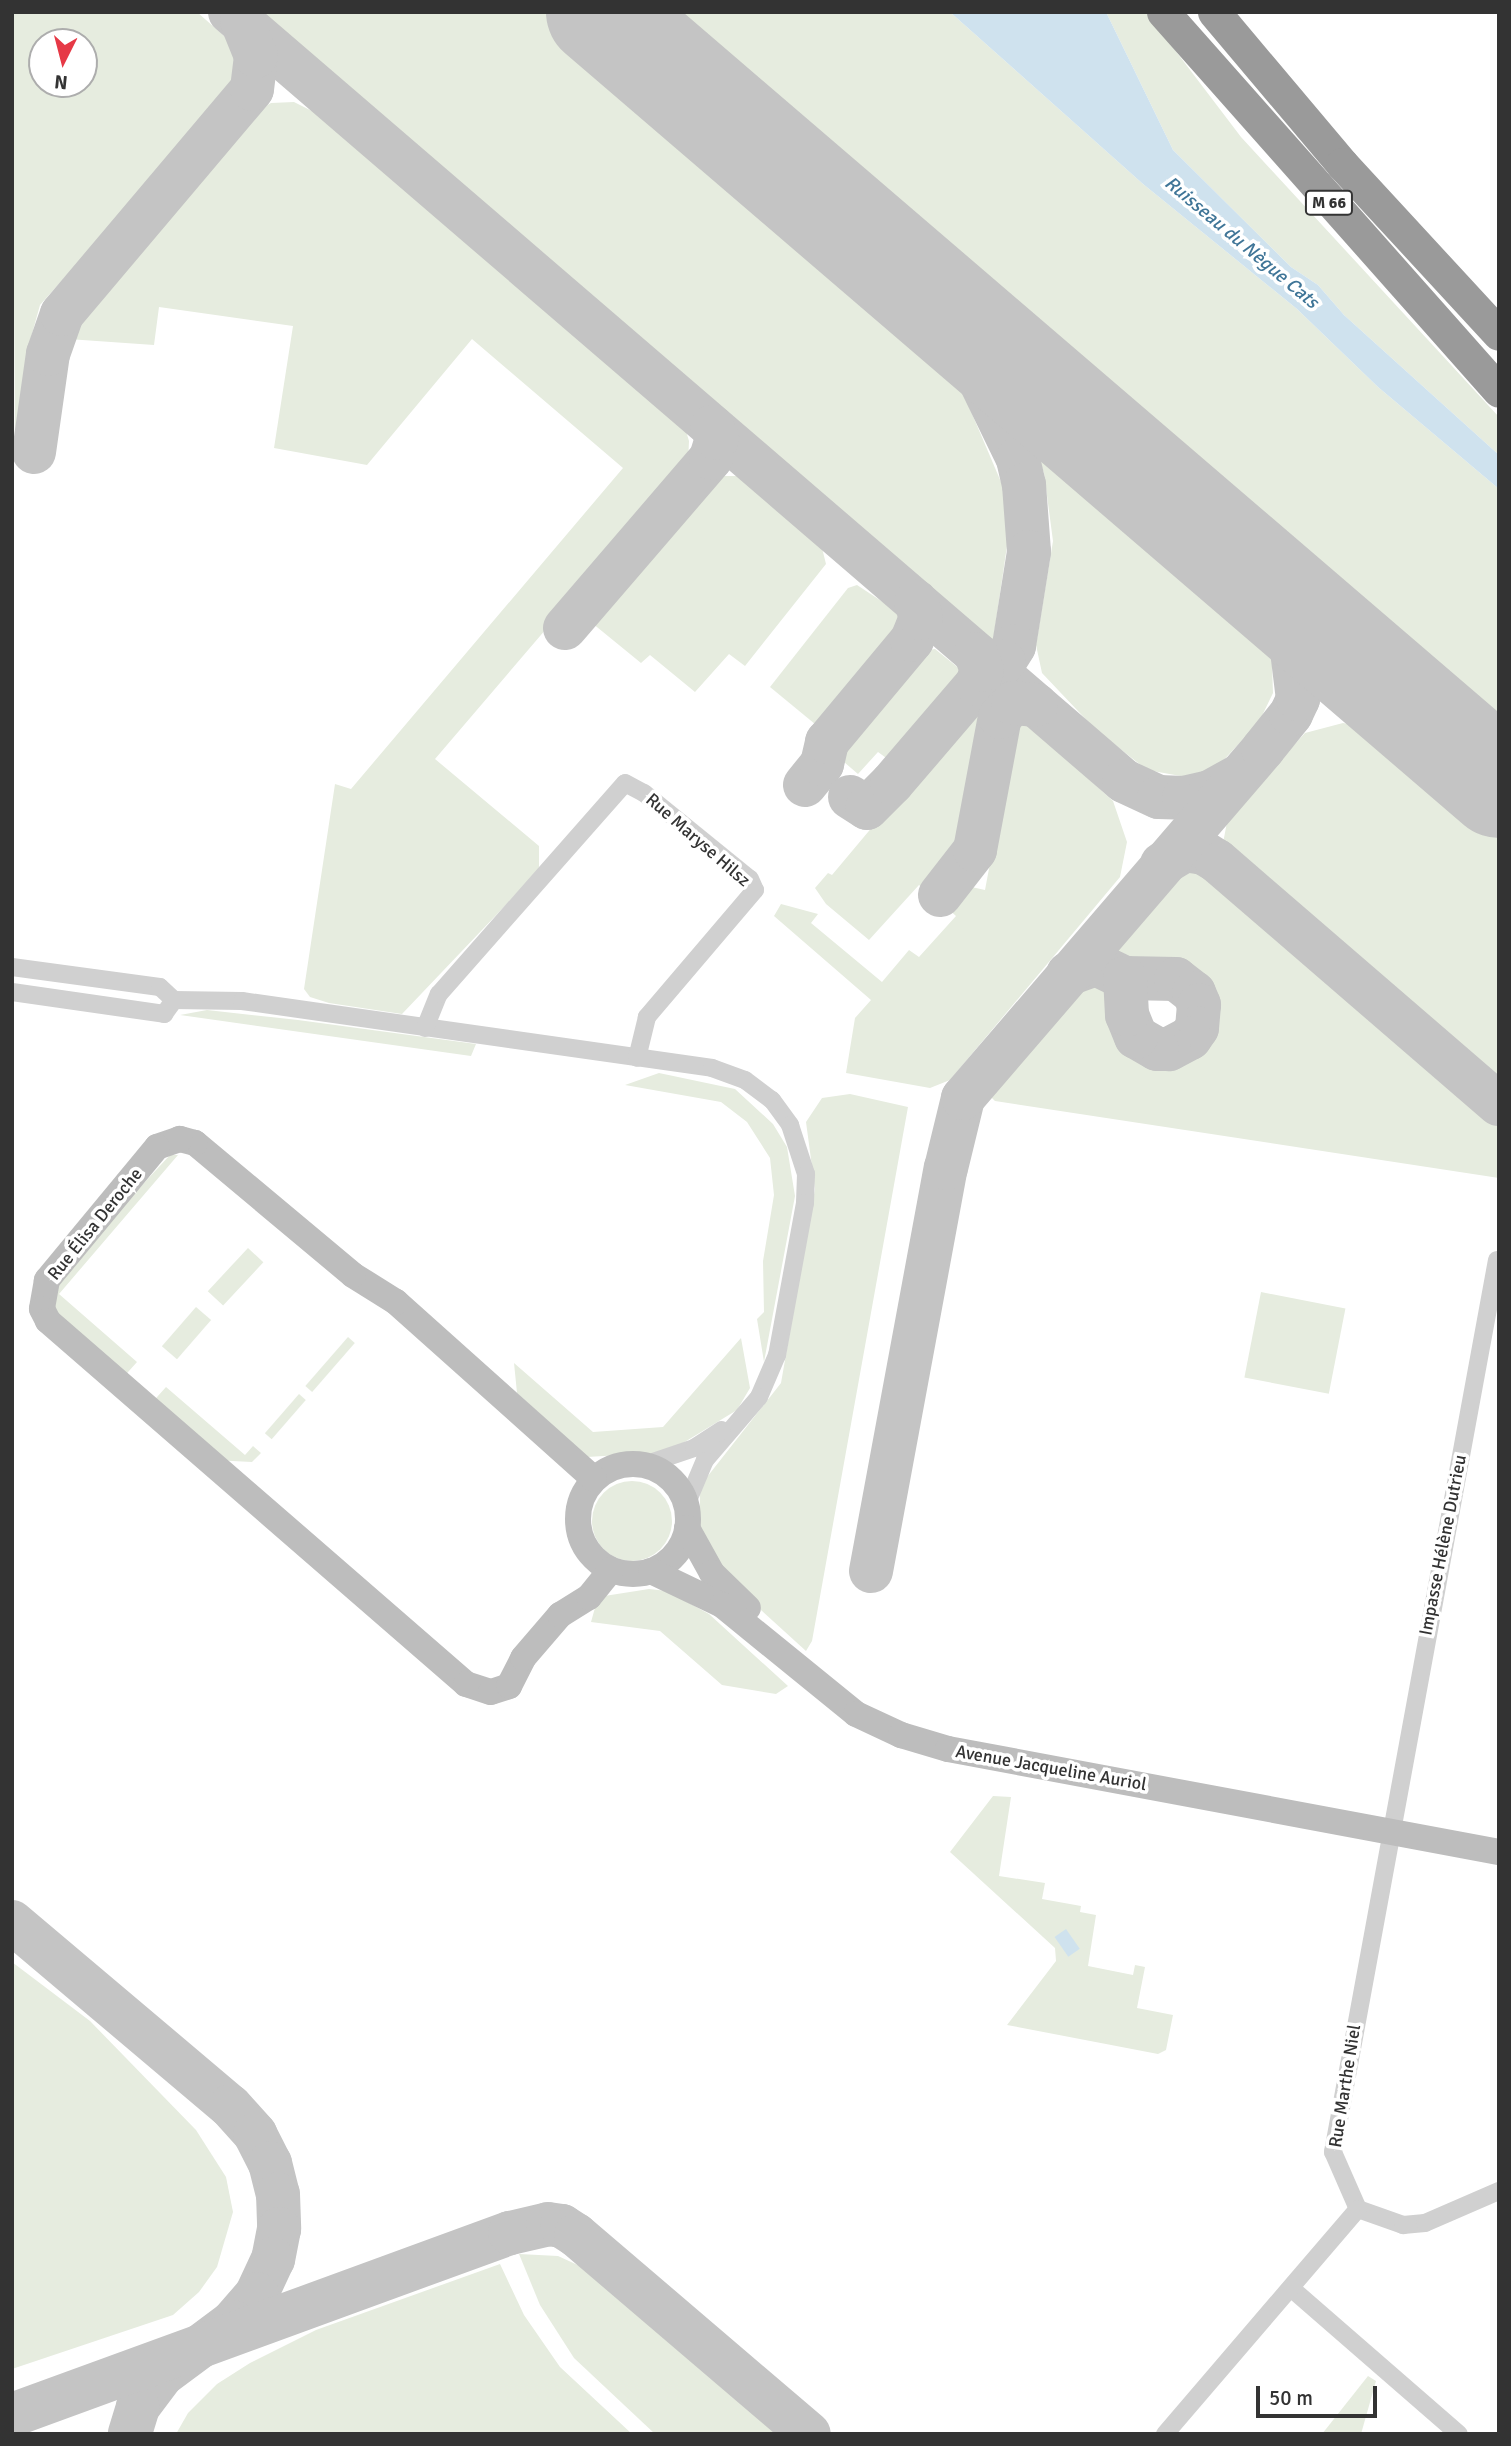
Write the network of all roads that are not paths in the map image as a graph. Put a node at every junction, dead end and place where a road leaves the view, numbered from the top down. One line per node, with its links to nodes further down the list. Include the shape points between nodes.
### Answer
1 (1163, 12): 4 (highway, M 66)
2 (1218, 16): 3 (highway, M 66, via 1342,164)
3 (1499, 334)
4 (1499, 391)
5 (12, 967): 7 (street, via 160,987)
6 (12, 992): 7 (street, via 164,1014)
7 (174, 1000): 8 (street, via 242,1001)
8 (425, 1028): 9 (street); 9 (street, Rue Maryse Hilsz, via 439,994 625,783 644,793 739,871 755,890 647,1017)
9 (637, 1058): 11 (street, via 712,1068 746,1080 772,1100 801,1150 805,1203 777,1355 759,1397)
10 (1497, 1260): 17 (street, Impasse Hélène Dutrieu)
11 (734, 1423): 12 (street, via 695,1448); 14 (street, via 705,1460)
12 (644, 1465): 13 (main road, via 617,1467); 14 (main road, via 671,1479)
13 (594, 1479): 15 (main road, via 578,1511 578,1529 596,1560); 15 (main road, Rue Élisa Deroche, via 396,1302 353,1275 195,1143 180,1139 158,1147 47,1280 42,1309 48,1321 467,1684 491,1692 503,1689 560,1615 589,1597)
14 (687, 1516): 16 (main road, via 675,1554); 17 (main road, Avenue Jacqueline Auriol, via 712,1573 763,1621 862,1701 906,1721)
15 (611, 1570): 16 (main road)
16 (651, 1571): 17 (main road, Avenue Jacqueline Auriol, via 722,1605 856,1714 901,1735 948,1749)
17 (1392, 1823): 18 (main road, Avenue Jacqueline Auriol); 19 (main road, Avenue Jacqueline Auriol); 21 (street, Rue Marthe Niel, via 1333,2146 1336,2165)
18 (1499, 1835)
19 (1499, 1852)
20 (1499, 2190): 21 (street, via 1415,2226 1382,2220)
21 (1358, 2209): 22 (street)
22 (1292, 2289): 23 (street); 24 (street)
23 (1165, 2434)
24 (1459, 2434)

